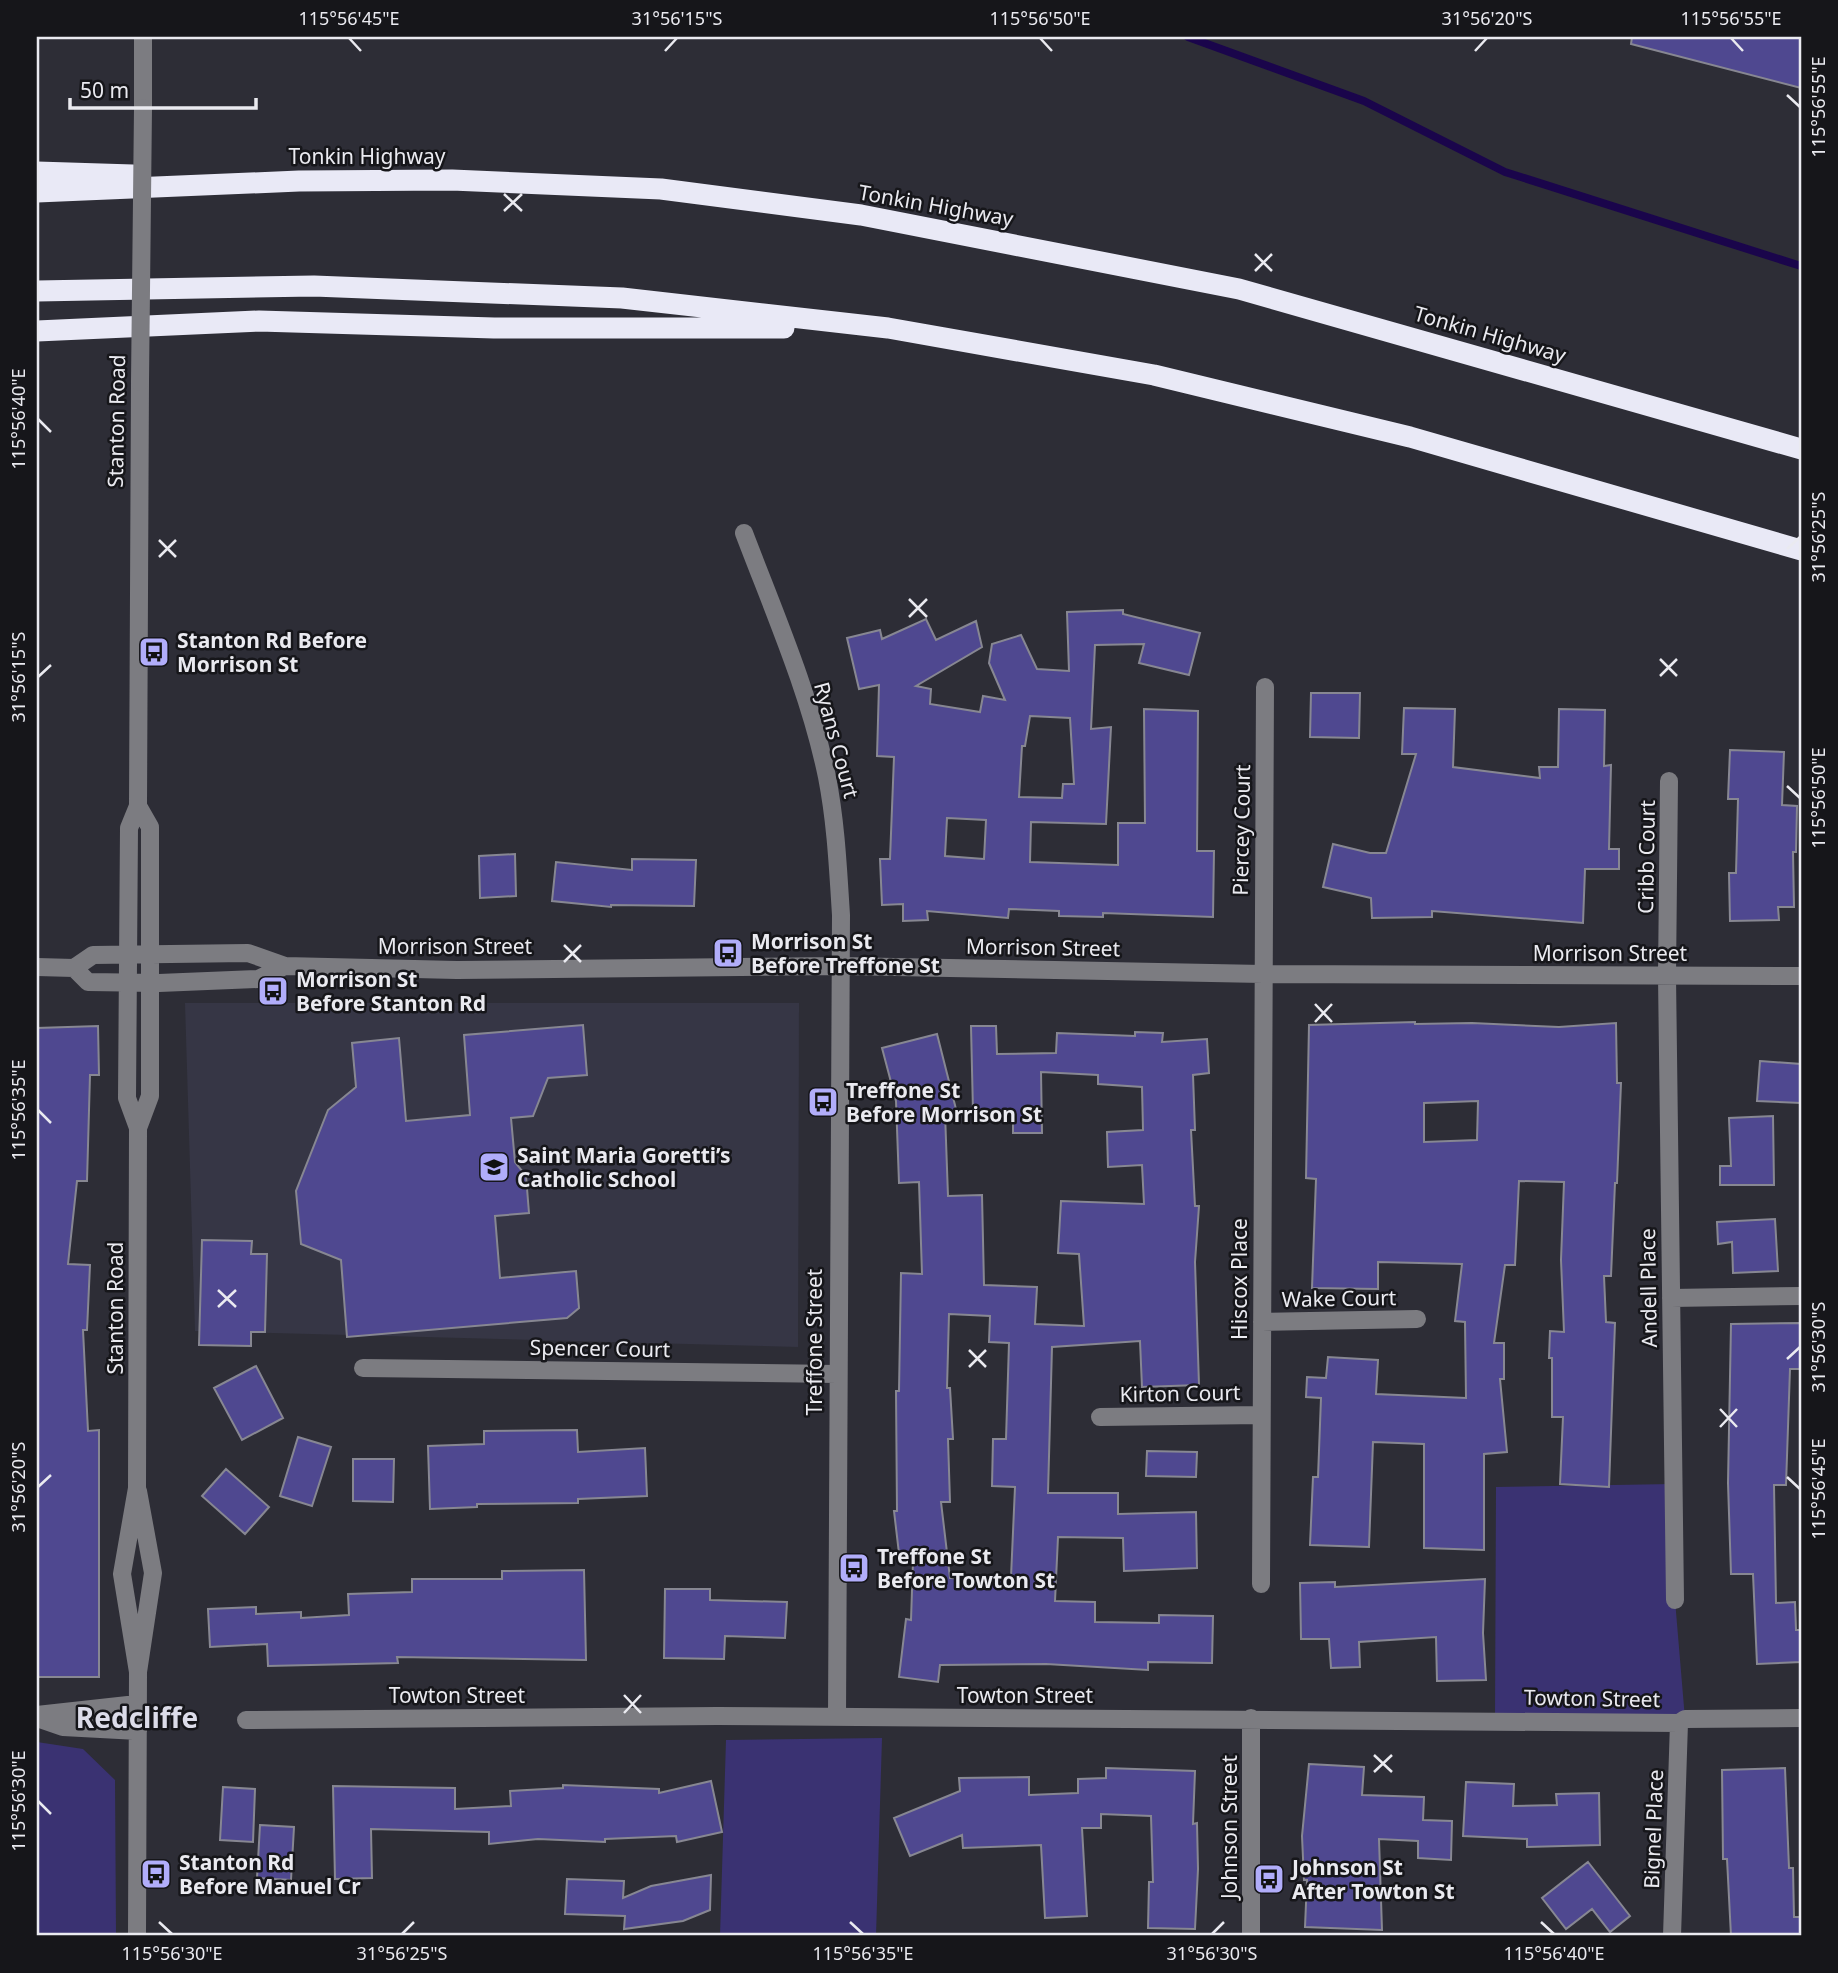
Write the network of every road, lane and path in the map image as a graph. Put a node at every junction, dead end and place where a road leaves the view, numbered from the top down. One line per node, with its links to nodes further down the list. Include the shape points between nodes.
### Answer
1 (143, 37): 13 (street, Stanton Road, bridge)
2 (37, 172): 3 (highway)
3 (299, 181): 4 (highway, Tonkin Highway); 8 (highway, Tonkin Highway, via 452,180 661,189 861,215 1239,289)
4 (37, 192)
5 (37, 291): 6 (highway, via 314,286 622,298)
6 (888, 328): 7 (highway, via 508,328 259,321); 10 (highway, via 1194,385 1409,437)
7 (37, 331)
8 (1801, 449)
9 (744, 533): 17 (street, Ryans Court, via 810,715 826,774 835,826)
10 (1801, 550)
11 (1265, 687): 20 (street, Piercey Court)
12 (1669, 781): 21 (street, Cribb Court)
13 (138, 806): 14 (street, Stanton Road, via 128,828); 15 (street, Stanton Road, via 150,827)
14 (127, 953): 15 (street, Morrison Street); 19 (street, Morrison Street, via 93,955); 23 (street, Stanton Road)
15 (150, 954): 16 (street, Morrison Street, via 248,953); 24 (street, Stanton Road)
16 (285, 966): 17 (street, Morrison Street, via 457,970); 24 (street, Morrison Street, via 258,979)
17 (840, 966): 20 (street, Morrison Street); 31 (street, Treffone Street)
18 (37, 967): 19 (street, Morrison Street)
19 (74, 968): 23 (street, Morrison Street, via 88,982)
20 (1263, 974): 21 (street, Morrison Street); 29 (street, Hiscox Place)
21 (1667, 975): 22 (street, Morrison Street); 27 (street, Andell Place)
22 (1801, 976)
23 (127, 984): 24 (street, Morrison Street); 25 (street, Stanton Road, via 127,1098)
24 (150, 984): 25 (street, Stanton Road, via 150,1096)
25 (138, 1128): 34 (street, Stanton Road)
26 (1801, 1296): 27 (street)
27 (1671, 1298): 36 (street, Andell Place)
28 (1416, 1320): 29 (street, Wake Court)
29 (1262, 1322): 32 (street, Hiscox Place)
30 (363, 1368): 31 (street, Spencer Court)
31 (836, 1374): 40 (street, Treffone Street)
32 (1261, 1415): 33 (street, Kirton Court); 35 (street, Hiscox Place)
33 (1100, 1417)
34 (137, 1488): 37 (street, Stanton Road, via 122,1574); 37 (street, Stanton Road, via 153,1573)
35 (1261, 1584)
36 (1675, 1600)
37 (138, 1672): 38 (street, Stanton Road)
38 (137, 1704): 39 (street); 45 (street, Stanton Road)
39 (37, 1717): 45 (street, via 63,1727)
40 (837, 1717): 41 (street, Towton Street); 43 (street, Towton Street)
41 (1251, 1718): 44 (street, Towton Street); 47 (street, Johnson Street)
42 (1801, 1718): 44 (street, Towton Street, via 1685,1718)
43 (246, 1720)
44 (1679, 1723): 48 (street, Bignel Place)
45 (138, 1731): 46 (street, Stanton Road)
46 (137, 1936)
47 (1251, 1936)
48 (1672, 1936)

